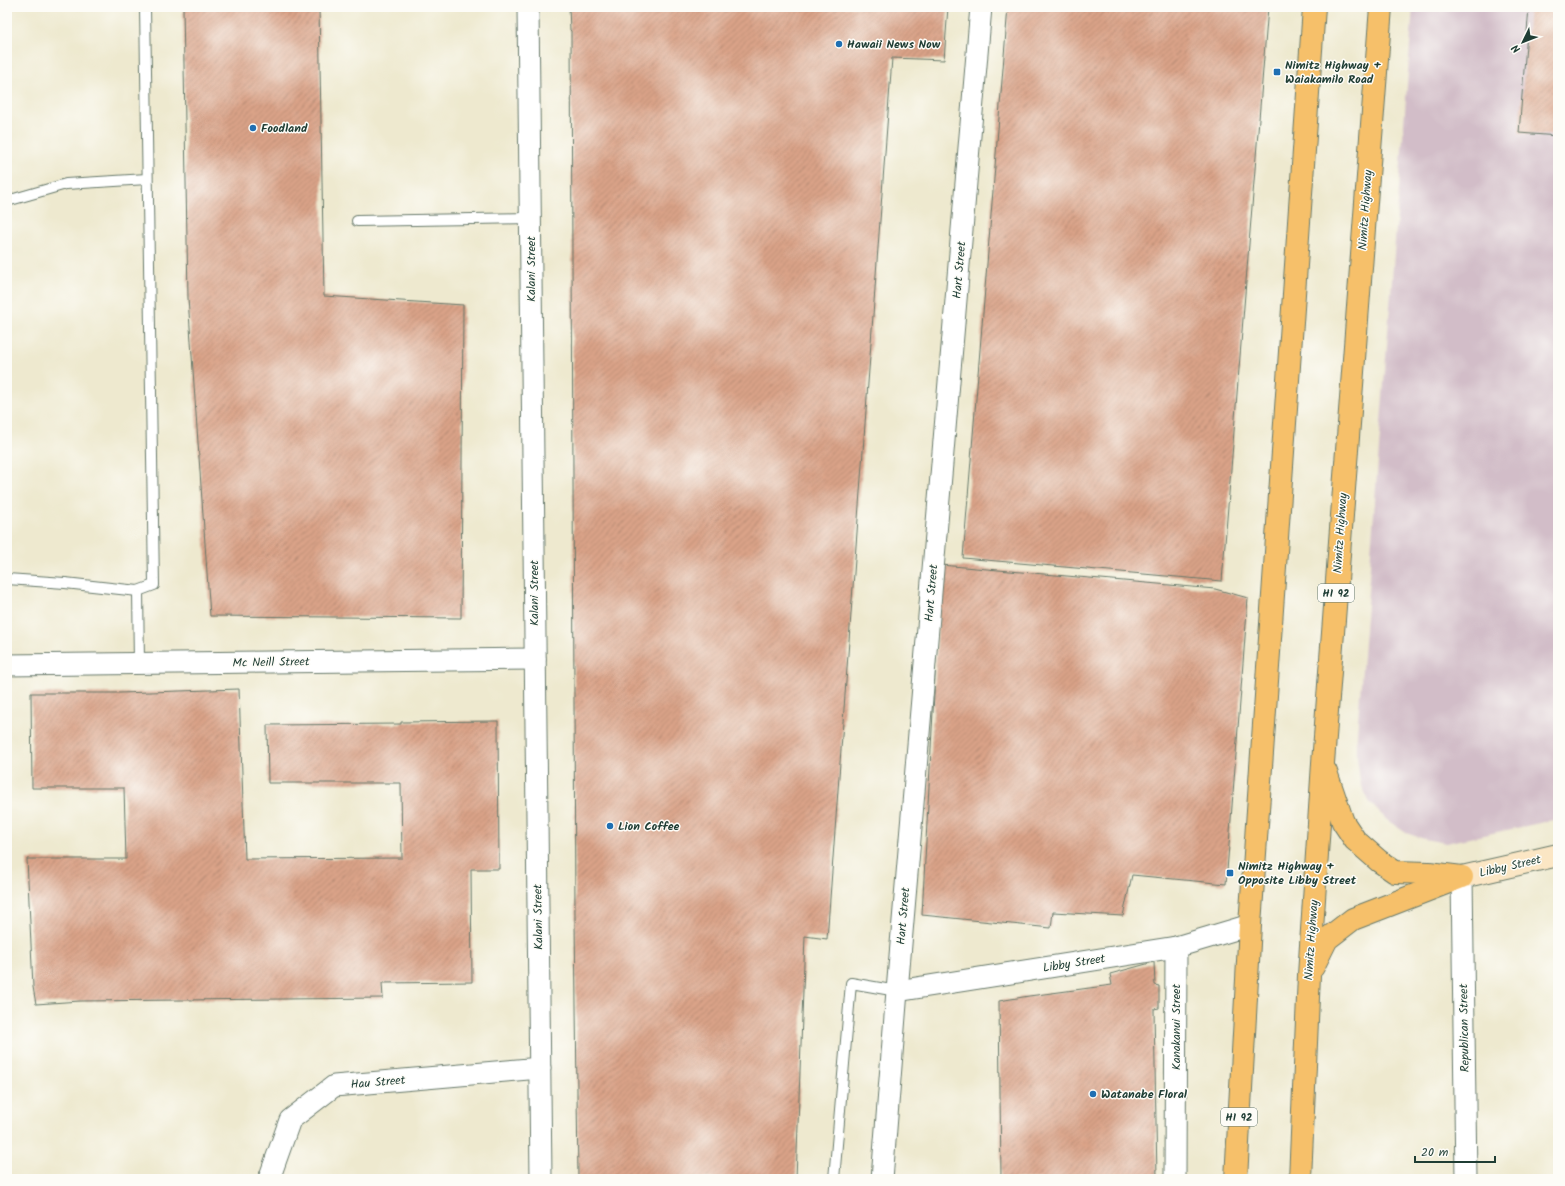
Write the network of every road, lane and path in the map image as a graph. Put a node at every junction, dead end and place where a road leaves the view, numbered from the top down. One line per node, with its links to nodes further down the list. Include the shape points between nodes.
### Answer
1 (145, 7): 6 (lane)
2 (528, 7): 8 (street, Kalani Street)
3 (981, 7): 21 (street, Hart Street)
4 (1314, 7): 18 (main road, HI 92)
5 (1381, 7): 15 (main road, Nimitz Highway / HI 92)
6 (148, 179): 7 (lane, via 66,184); 11 (lane, via 154,585)
7 (7, 201)
8 (531, 218): 9 (lane); 12 (street, Kalani Street)
9 (357, 221)
10 (7, 579): 11 (lane)
11 (138, 591): 13 (lane)
12 (535, 659): 13 (street, Mc Neill Street); 22 (street, Kalani Street)
13 (138, 663): 14 (street, Mc Neill Street)
14 (7, 665)
15 (1323, 763): 17 (main road, via 1342,822 1355,840 1379,861 1394,872); 20 (main road, Nimitz Highway / HI 92)
16 (1558, 856): 17 (street, Libby Street)
17 (1462, 877): 20 (main road, via 1353,919 1327,938); 30 (street, Republican Street)
18 (1250, 925): 19 (street, Libby Street); 28 (main road, HI 92)
19 (1176, 947): 21 (street, Libby Street); 27 (street, Kanakanui Street)
20 (1309, 975): 29 (main road, Nimitz Highway / HI 92)
21 (897, 991): 25 (lane, via 851,983); 26 (street, Hart Street)
22 (540, 1068): 23 (street, Hau Street, via 334,1086 290,1120); 24 (street, Kalani Street)
23 (269, 1179)
24 (541, 1179)
25 (834, 1179)
26 (882, 1179)
27 (1175, 1179)
28 (1236, 1179)
29 (1300, 1179)
30 (1466, 1179)

